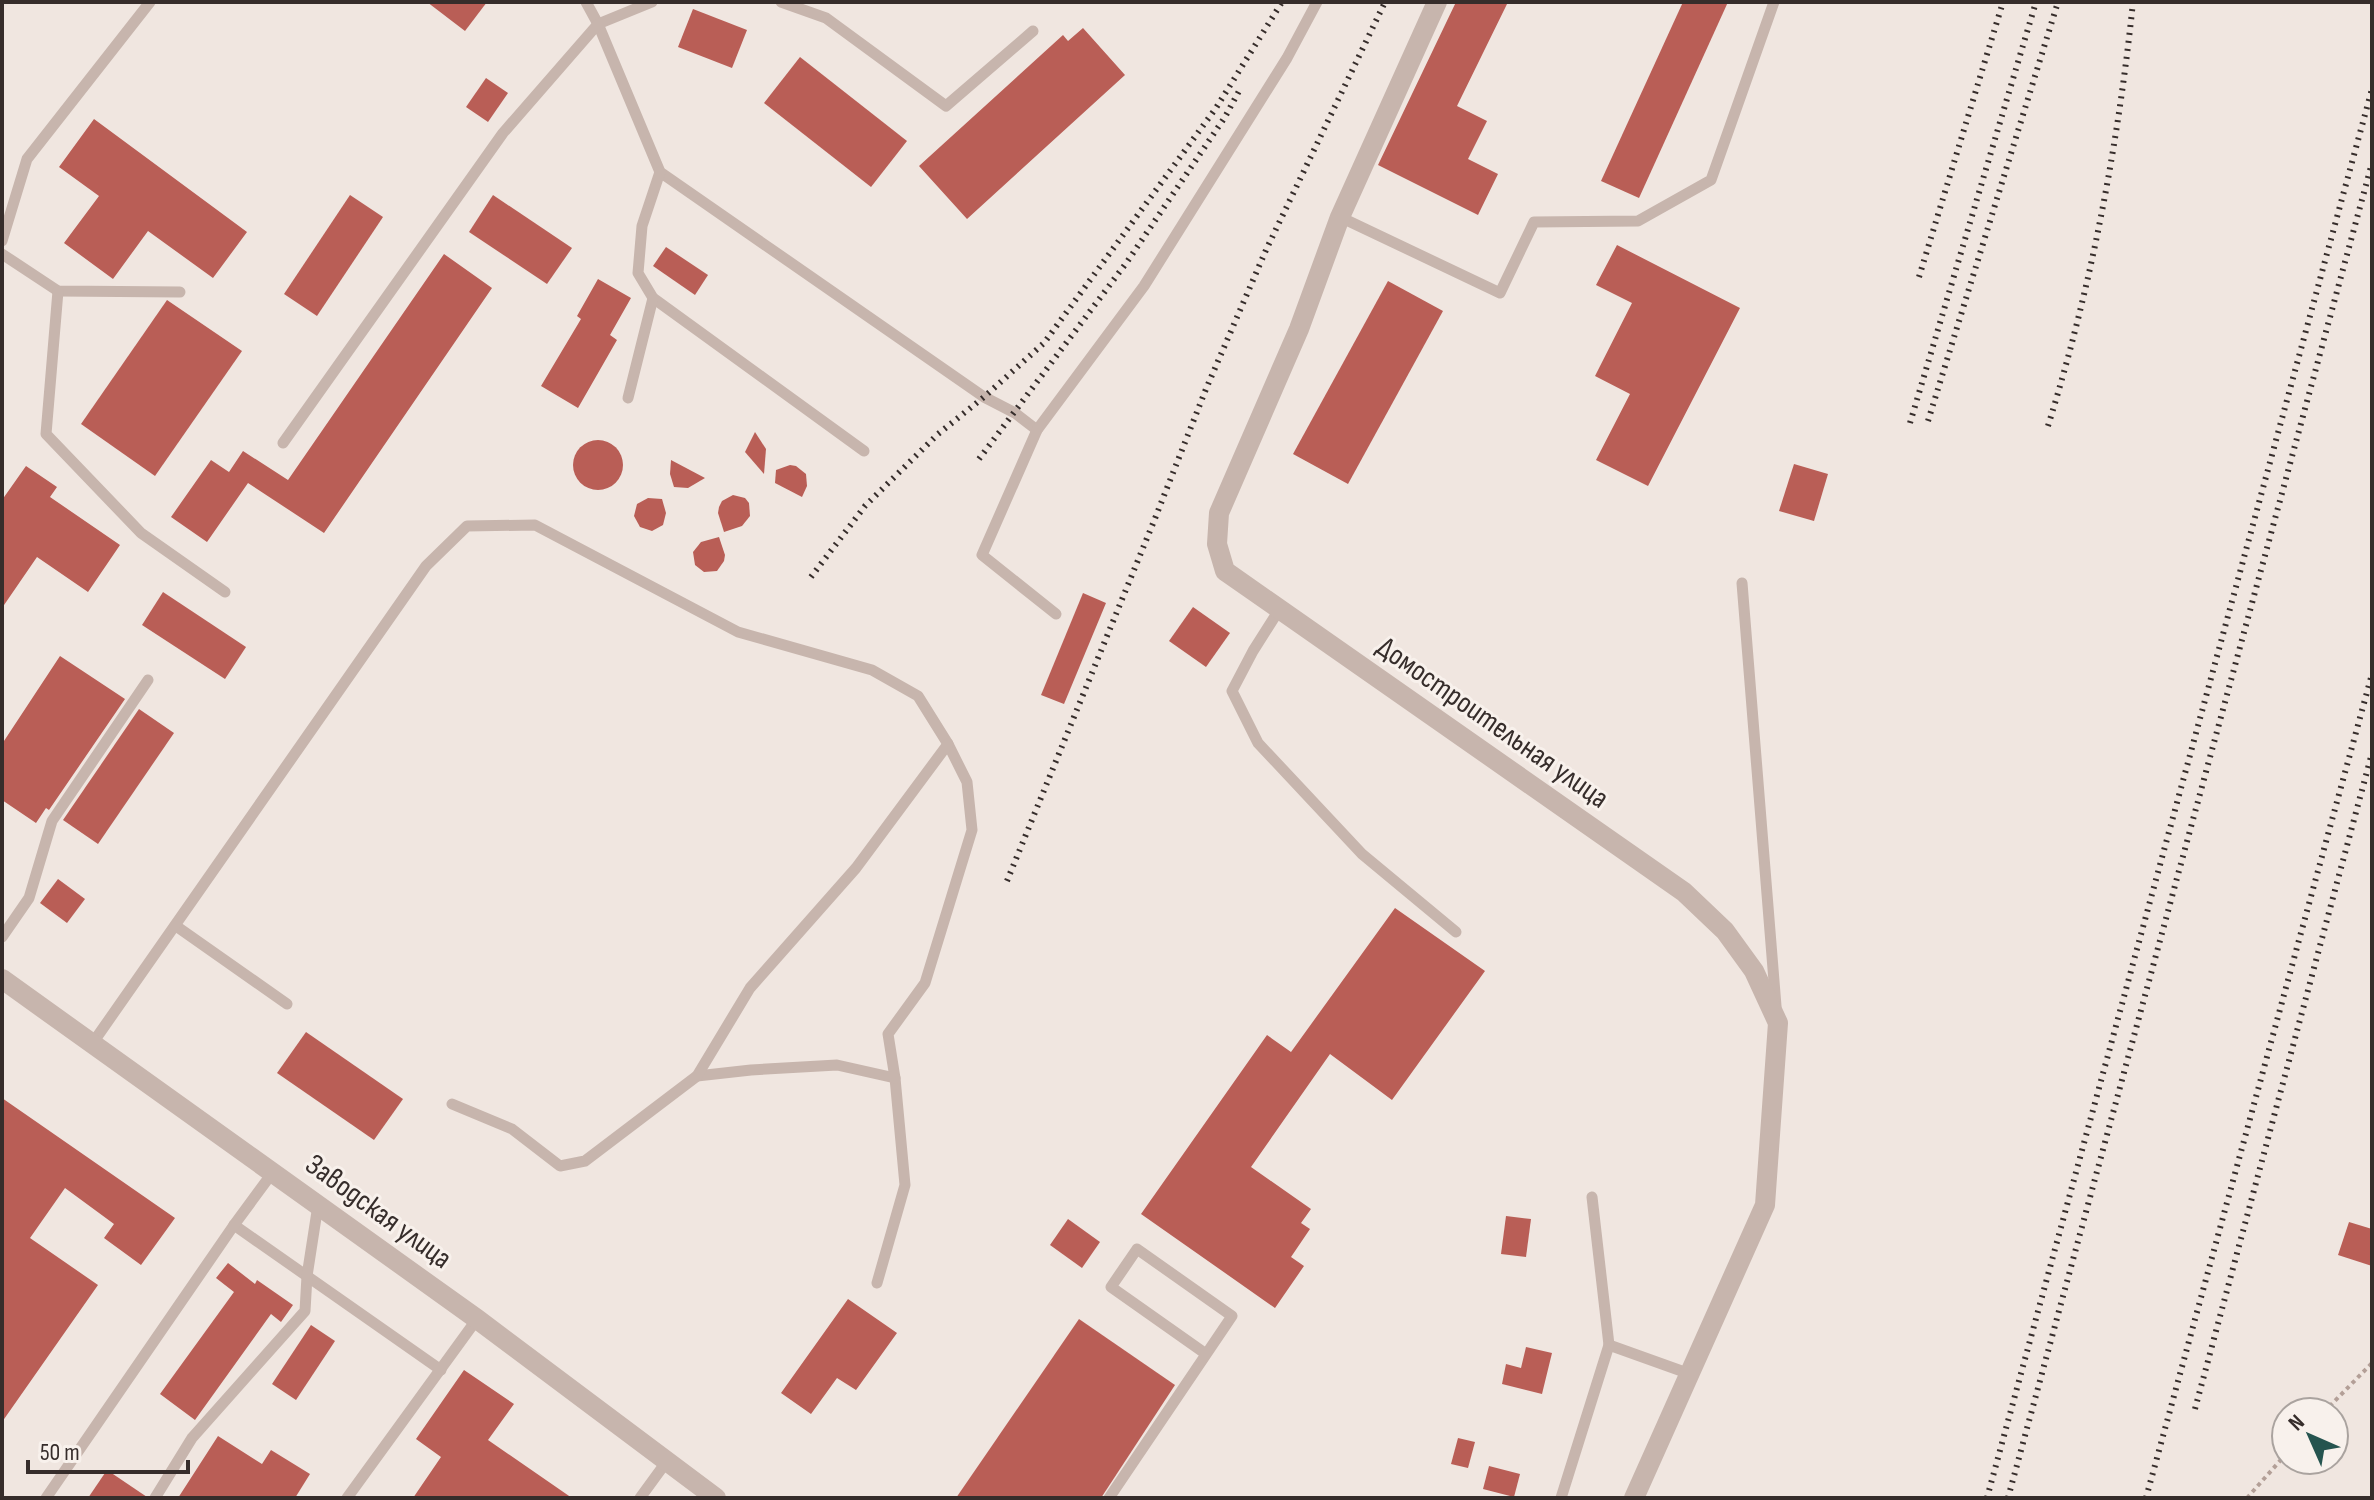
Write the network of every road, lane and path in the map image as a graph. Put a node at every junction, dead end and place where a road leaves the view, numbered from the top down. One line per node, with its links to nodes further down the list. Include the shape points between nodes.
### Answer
1 (150, 2): 12 (lane, via 27,159)
2 (586, 2): 8 (lane)
3 (652, 2): 8 (lane)
4 (781, 2): 9 (lane, via 826,18 946,106)
5 (1317, 2): 18 (lane, via 1144,286)
6 (1437, 2): 11 (street, Домостроительная улица)
7 (1774, 2): 11 (lane, via 1711,180 1638,221 1534,222 1500,293)
8 (598, 24): 10 (lane); 19 (lane, via 503,133)
9 (1033, 31)
10 (660, 172): 16 (lane, via 642,226 638,273); 18 (lane)
11 (1340, 217): 23 (street, Домостроительная улица, via 1299,329 1219,513 1217,544 1225,571)
12 (2, 241)
13 (2, 254): 14 (lane)
14 (58, 291): 15 (lane); 22 (lane, via 46,434 141,533)
15 (180, 292)
16 (653, 298): 17 (lane); 20 (lane)
17 (628, 398)
18 (1037, 430): 24 (lane, via 982,555)
19 (283, 443)
20 (864, 451)
21 (1742, 583): 32 (lane)
22 (225, 592)
23 (1279, 610): 28 (lane, via 1232,691 1258,743 1362,854); 32 (street, Домостроительная улица, via 1684,892 1725,931 1754,971)
24 (1056, 614)
25 (148, 680): 29 (lane, via 52,821 29,898)
26 (948, 744): 27 (lane, via 918,696 872,670 738,632 535,525 467,526 426,566); 34 (lane, via 856,868 750,988); 35 (lane, via 967,782 972,830 925,983 888,1034)
27 (176, 926): 31 (lane); 33 (lane)
28 (1456, 932)
29 (2, 937)
30 (2, 979): 33 (street, Заводская улица)
31 (287, 1004)
32 (1778, 1023): 48 (street, Домостроительная улица, via 1765,1205)
33 (92, 1044): 37 (street, Заводская улица)
34 (697, 1076): 35 (lane, via 837,1065); 36 (lane, via 585,1161 560,1166 512,1129)
35 (895, 1078): 42 (lane, via 905,1185)
36 (452, 1104)
37 (273, 1172): 39 (street, Заводская улица); 40 (lane)
38 (1592, 1197): 44 (lane)
39 (318, 1205): 41 (lane); 43 (street, Заводская улица)
40 (234, 1225): 41 (lane); 52 (lane)
41 (307, 1276): 47 (lane); 53 (lane, via 305,1311 192,1438)
42 (877, 1283)
43 (477, 1319): 47 (lane); 50 (street, Заводская улица)
44 (1609, 1345): 48 (lane); 58 (lane)
45 (1206, 1354): 45 (lane, via 1232,1316 1137,1249 1111,1287); 57 (lane)
46 (2372, 1363): 49 (path)
47 (441, 1370): 54 (lane)
48 (1690, 1374): 59 (street, Домостроительная улица)
49 (2340, 1396)
50 (667, 1461): 55 (lane); 56 (street, Заводская улица)
51 (2270, 1472): 60 (path)
52 (46, 1498)
53 (155, 1498)
54 (347, 1498)
55 (640, 1498)
56 (716, 1498)
57 (1109, 1498)
58 (1561, 1498)
59 (1634, 1498)
60 (2247, 1498)

